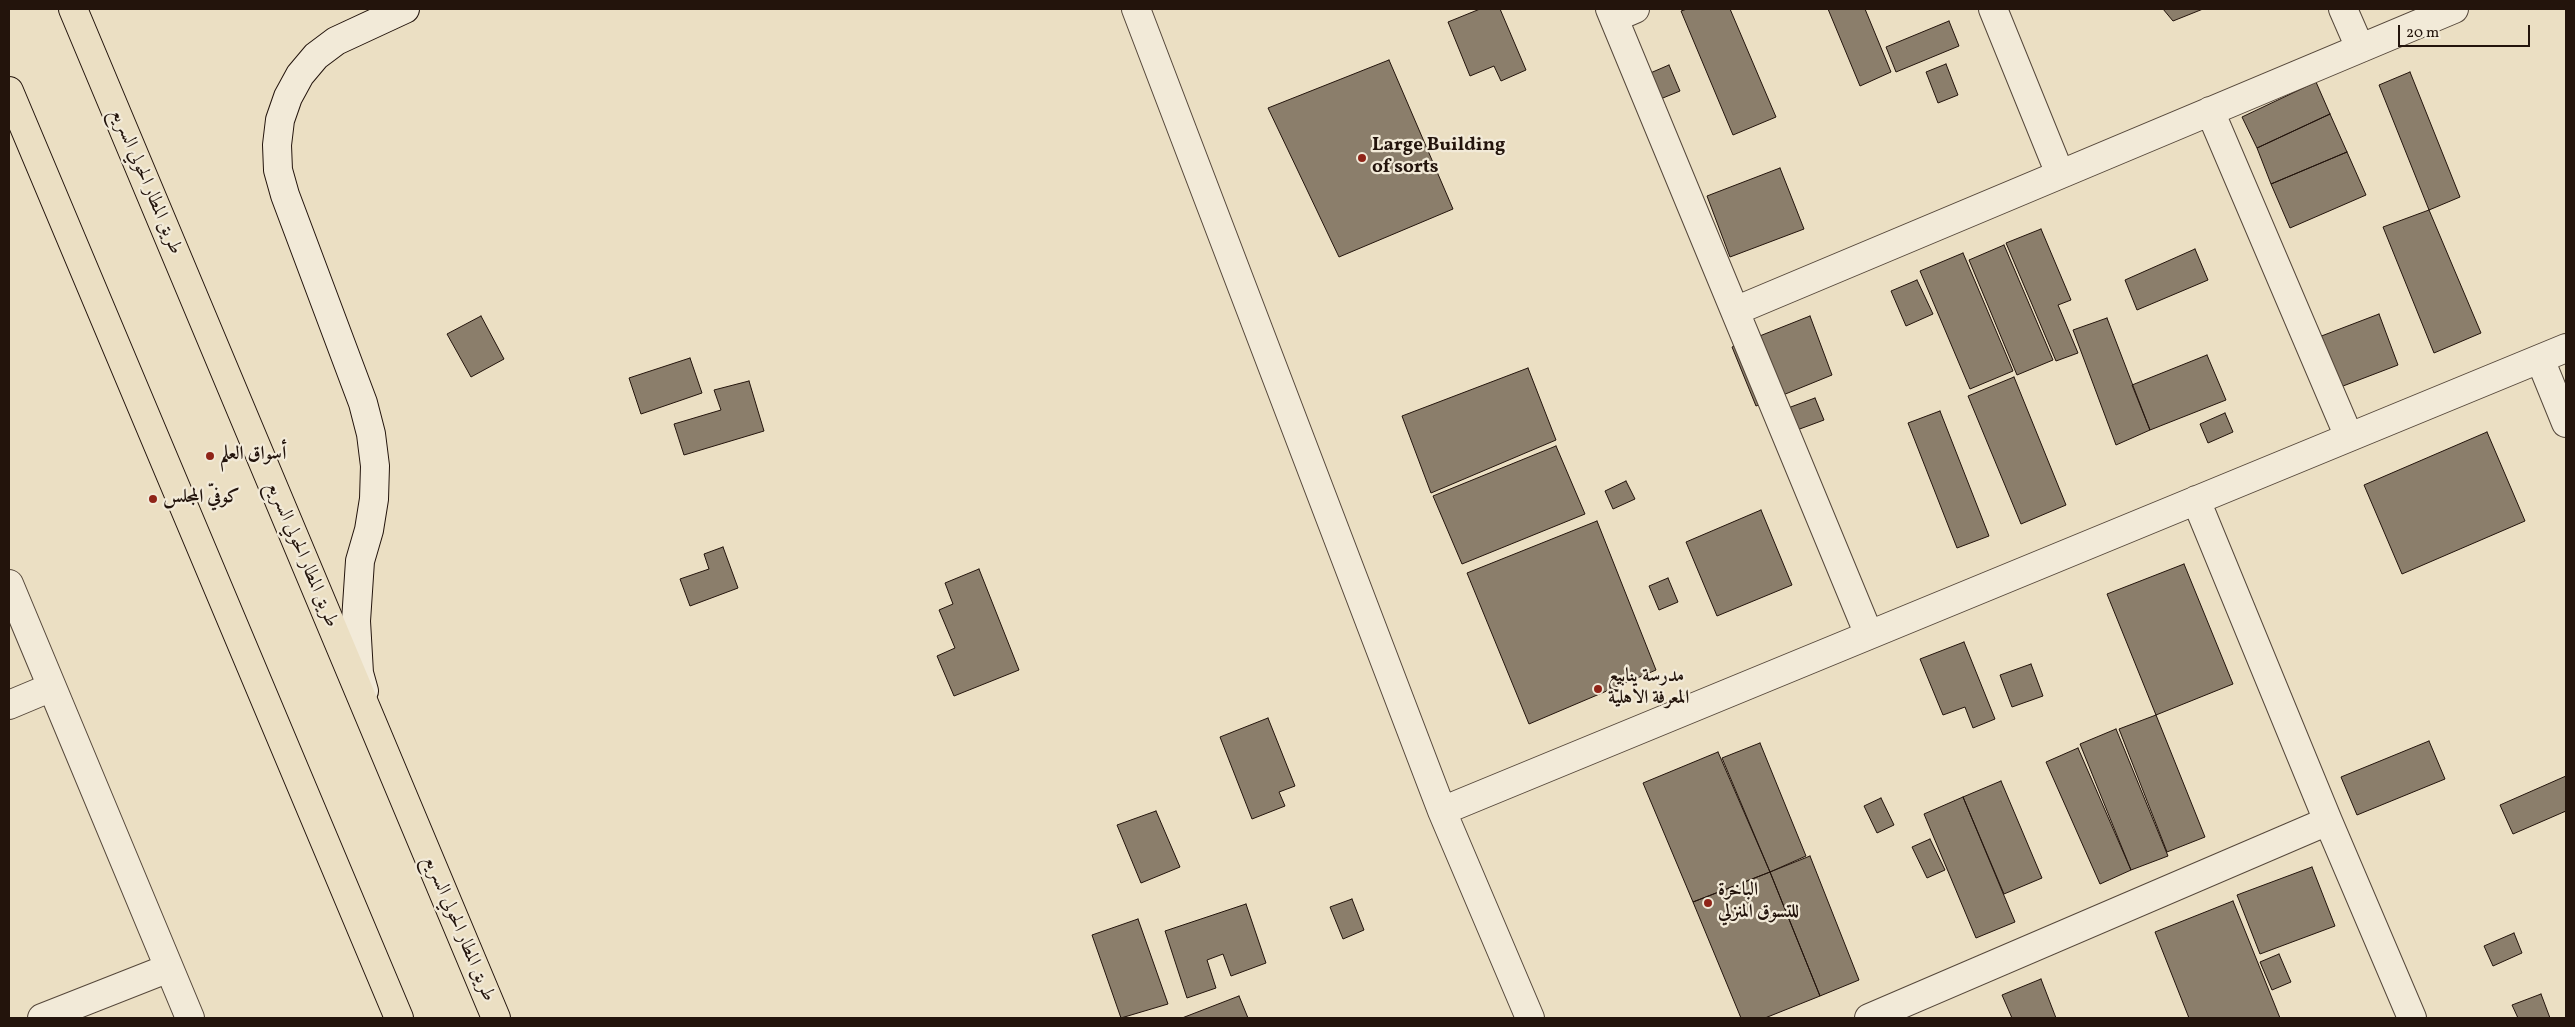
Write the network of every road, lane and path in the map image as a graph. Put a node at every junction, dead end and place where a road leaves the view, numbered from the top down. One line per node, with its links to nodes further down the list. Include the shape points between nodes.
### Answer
1 (72, 9): 22 (highway, طريق المطار الحولي السريع)
2 (405, 9): 22 (street, via 336,41 316,56 288,97 276,145 285,195 363,404 371,434 374,499 360,561 356,621 360,673)
3 (1136, 9): 23 (street)
4 (1993, 9): 11 (street)
5 (2343, 9): 8 (street)
6 (2454, 9): 8 (street)
7 (1620, 12): 12 (street)
8 (2360, 48): 10 (street)
9 (9, 91): 28 (highway)
10 (2210, 112): 11 (street); 16 (street)
11 (2060, 174): 12 (street)
12 (1735, 311): 19 (street)
13 (2566, 348): 14 (street)
14 (2540, 359): 15 (street); 16 (street)
15 (2566, 423)
16 (2349, 437): 17 (street)
17 (2196, 500): 19 (street); 24 (street)
18 (9, 584): 20 (street)
19 (1869, 635): 23 (street)
20 (52, 687): 21 (street); 25 (street)
21 (9, 704)
22 (376, 734): 29 (highway, طريق المطار الحولي السريع)
23 (1442, 811): 30 (street)
24 (2328, 821): 31 (street); 32 (street)
25 (168, 968): 26 (street); 27 (street)
26 (42, 1018)
27 (190, 1018)
28 (399, 1018)
29 (496, 1018)
30 (1530, 1018)
31 (1869, 1018)
32 (2412, 1018)

